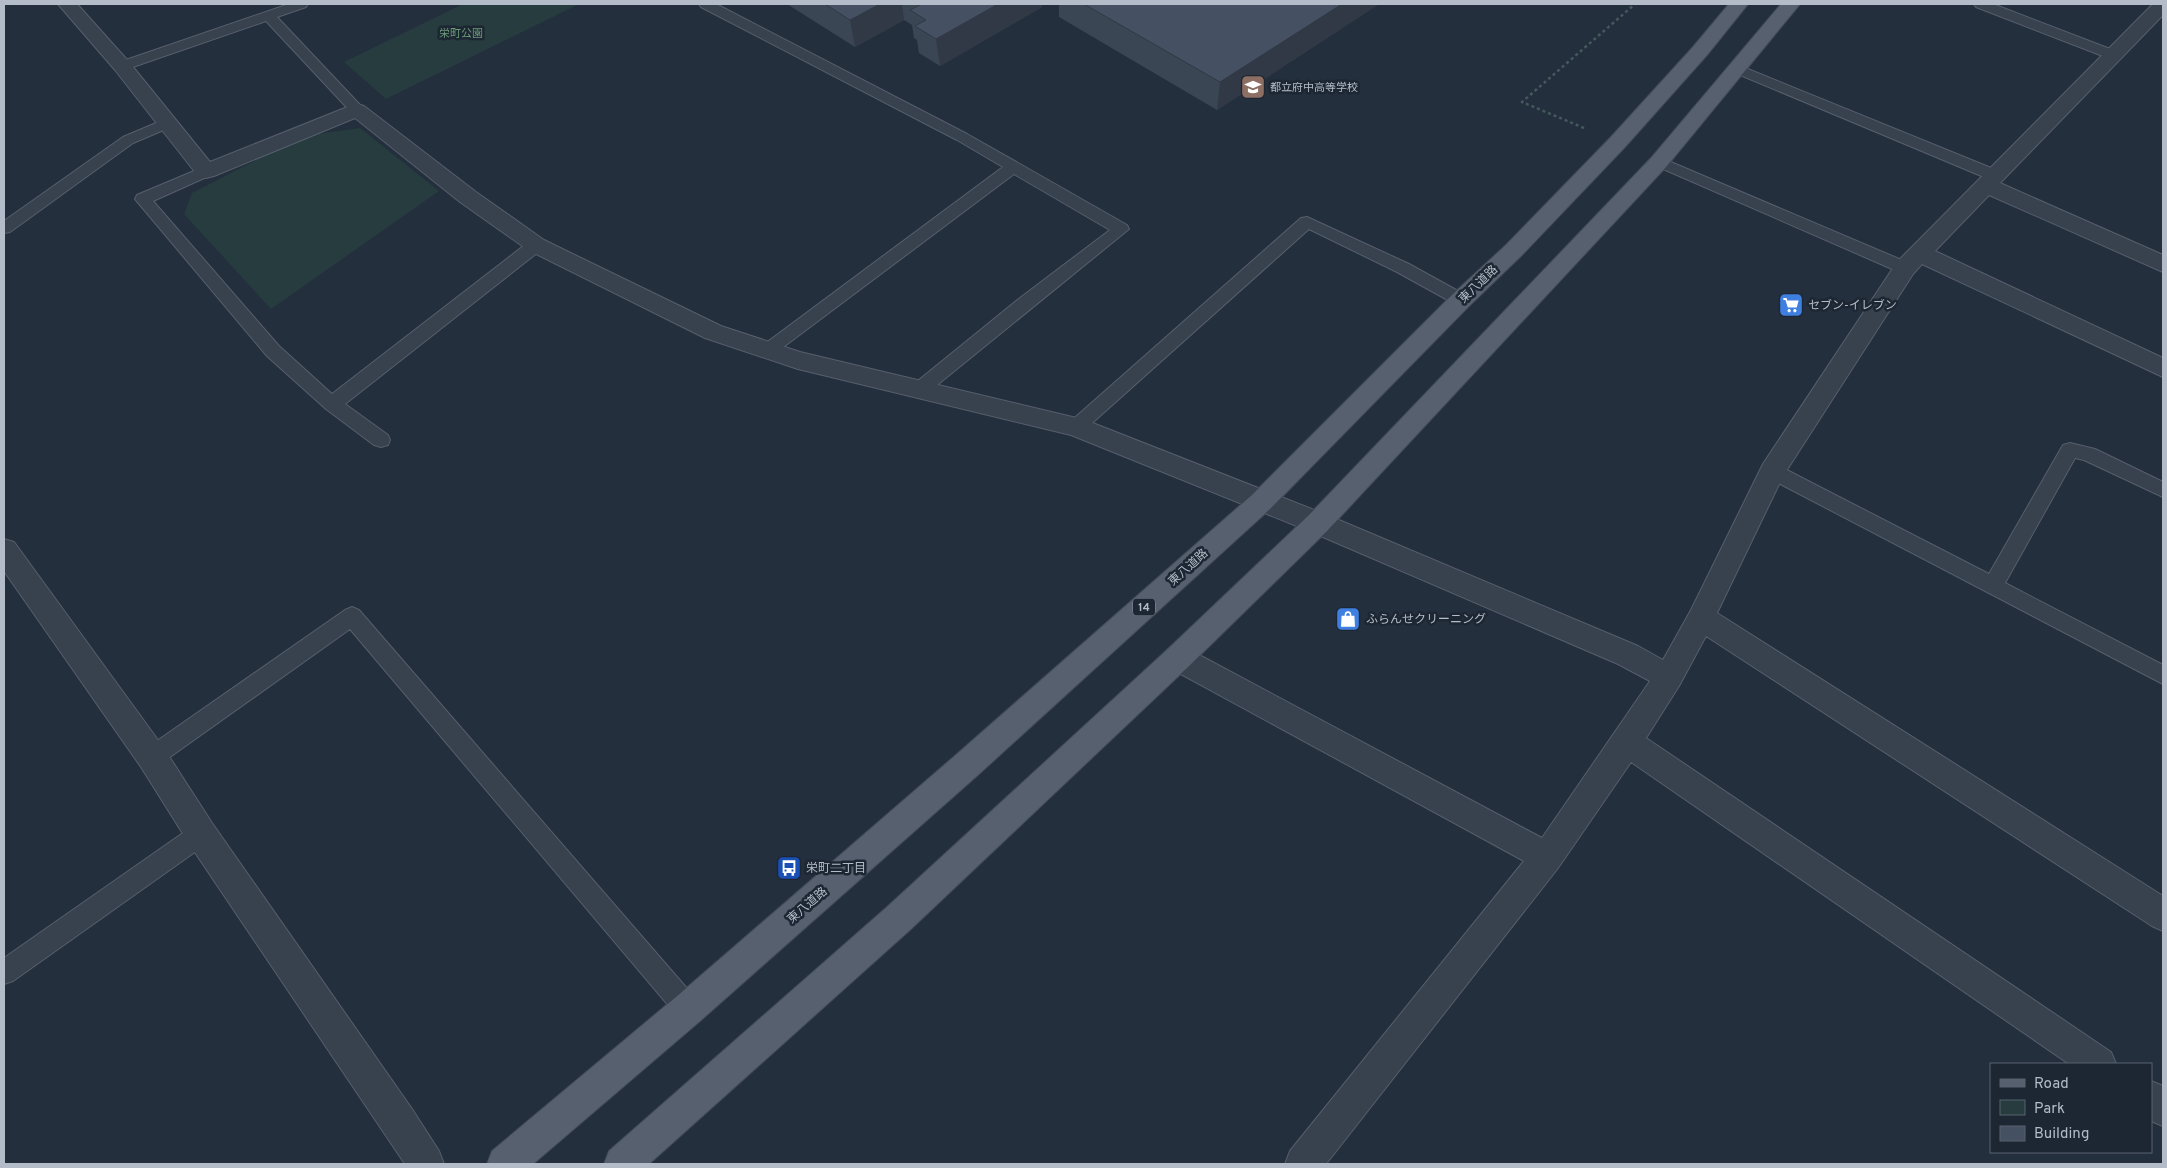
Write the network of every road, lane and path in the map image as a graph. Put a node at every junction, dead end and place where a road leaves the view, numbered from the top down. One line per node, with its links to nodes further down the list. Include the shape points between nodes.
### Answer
1 (67, 4): 11 (street)
2 (301, 4): 9 (lane)
3 (706, 4): 17 (lane)
4 (1635, 4): 15 (path, via 1522,102)
5 (1739, 4): 15 (main road, 東八道路 / 14)
6 (1790, 4): 12 (main road)
7 (1981, 4): 10 (lane)
8 (2163, 4): 10 (street)
9 (268, 15): 11 (lane); 13 (lane)
10 (2113, 55): 19 (street)
11 (122, 66): 14 (street)
12 (1738, 69): 16 (main road); 19 (lane)
13 (357, 110): 18 (street); 21 (street, via 468,197)
14 (168, 123): 18 (street); 20 (lane, via 128,140)
15 (1618, 142): 24 (main road, 東八道路 / 14)
16 (1659, 162): 22 (lane); 34 (main road)
17 (1013, 167): 25 (lane); 27 (lane, via 1121,229)
18 (206, 171): 28 (lane, via 143,200 273,351)
19 (1991, 180): 22 (street); 23 (street)
20 (4, 228)
21 (536, 244): 25 (street, via 713,332); 28 (lane)
22 (1912, 261): 26 (street); 31 (street)
23 (2163, 264)
24 (1461, 300): 29 (lane, via 1307,222); 33 (main road, 東八道路 / 14)
25 (768, 350): 27 (street)
26 (2163, 368)
27 (920, 389): 29 (street)
28 (332, 404): 30 (lane)
29 (1076, 426): 33 (street)
30 (382, 440)
31 (1772, 471): 36 (lane); 37 (street)
32 (2163, 490): 36 (lane, via 2088,454 2070,450)
33 (1261, 502): 34 (street); 47 (main road, 東八道路 / 14)
34 (1318, 523): 38 (main road); 40 (street, via 1628,655)
35 (4, 550): 42 (street)
36 (1992, 585): 39 (lane)
37 (1701, 618): 40 (street); 45 (street)
38 (1178, 658): 44 (street); 53 (main road, via 899,918)
39 (2163, 675)
40 (1669, 677): 41 (street)
41 (1628, 742): 44 (street); 48 (street)
42 (152, 756): 43 (street); 47 (lane, via 352,616)
43 (201, 834): 46 (lane); 51 (street)
44 (1547, 857): 54 (street)
45 (2163, 915)
46 (4, 972)
47 (688, 1009): 52 (main road, 東八道路 / 14)
48 (2098, 1063)
49 (2152, 1100): 50 (street)
50 (2163, 1108)
51 (426, 1164)
52 (505, 1164)
53 (622, 1164)
54 (1303, 1164)

